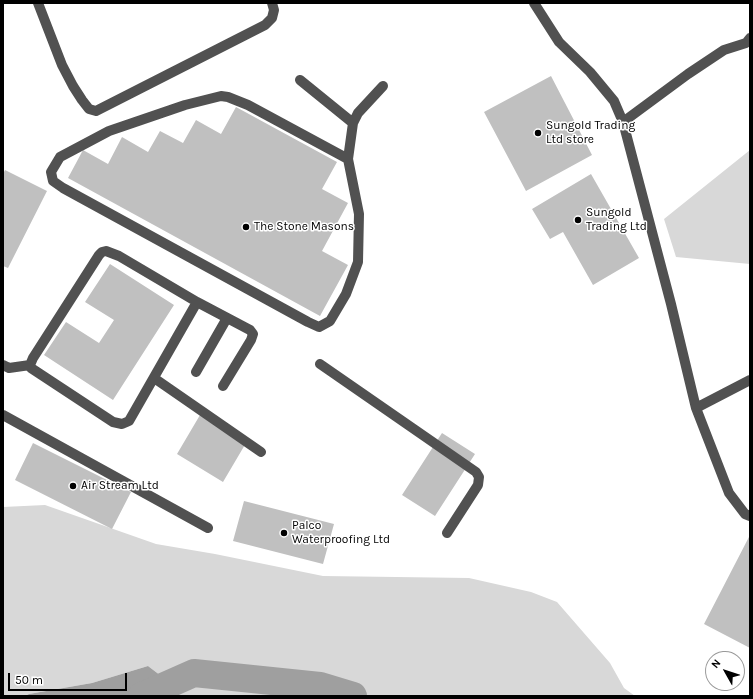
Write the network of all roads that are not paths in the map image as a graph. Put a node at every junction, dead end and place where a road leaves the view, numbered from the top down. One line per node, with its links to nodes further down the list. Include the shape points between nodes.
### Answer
1 (38, 3): 2 (street, via 73,86 89,109 96,111 265,25 272,18)
2 (272, 3)
3 (534, 3): 7 (street, via 559,42 590,72 614,101)
4 (750, 38): 7 (street, via 746,43 724,50)
5 (300, 80): 8 (street)
6 (383, 86): 8 (street, via 358,113)
7 (623, 122): 19 (street)
8 (353, 123): 9 (street)
9 (348, 158): 9 (street, via 248,105 221,96 185,105 109,131 60,157 51,172 53,182 63,188 319,327 330,321 346,294 358,262 359,214)
10 (197, 302): 11 (street); 12 (street, via 106,250 99,255); 16 (street)
11 (227, 318): 15 (street); 18 (street, via 253,334)
12 (30, 364): 14 (street, via 9,368); 16 (street, via 31,368 113,422 122,424 128,421)
13 (320, 364): 24 (street, via 476,472 479,477 478,485)
14 (3, 365)
15 (196, 372)
16 (154, 378): 21 (street)
17 (750, 380): 19 (street)
18 (223, 386)
19 (696, 408): 22 (street, via 729,493 745,514)
20 (3, 415): 23 (street)
21 (261, 452)
22 (750, 516)
23 (208, 528)
24 (447, 533)

